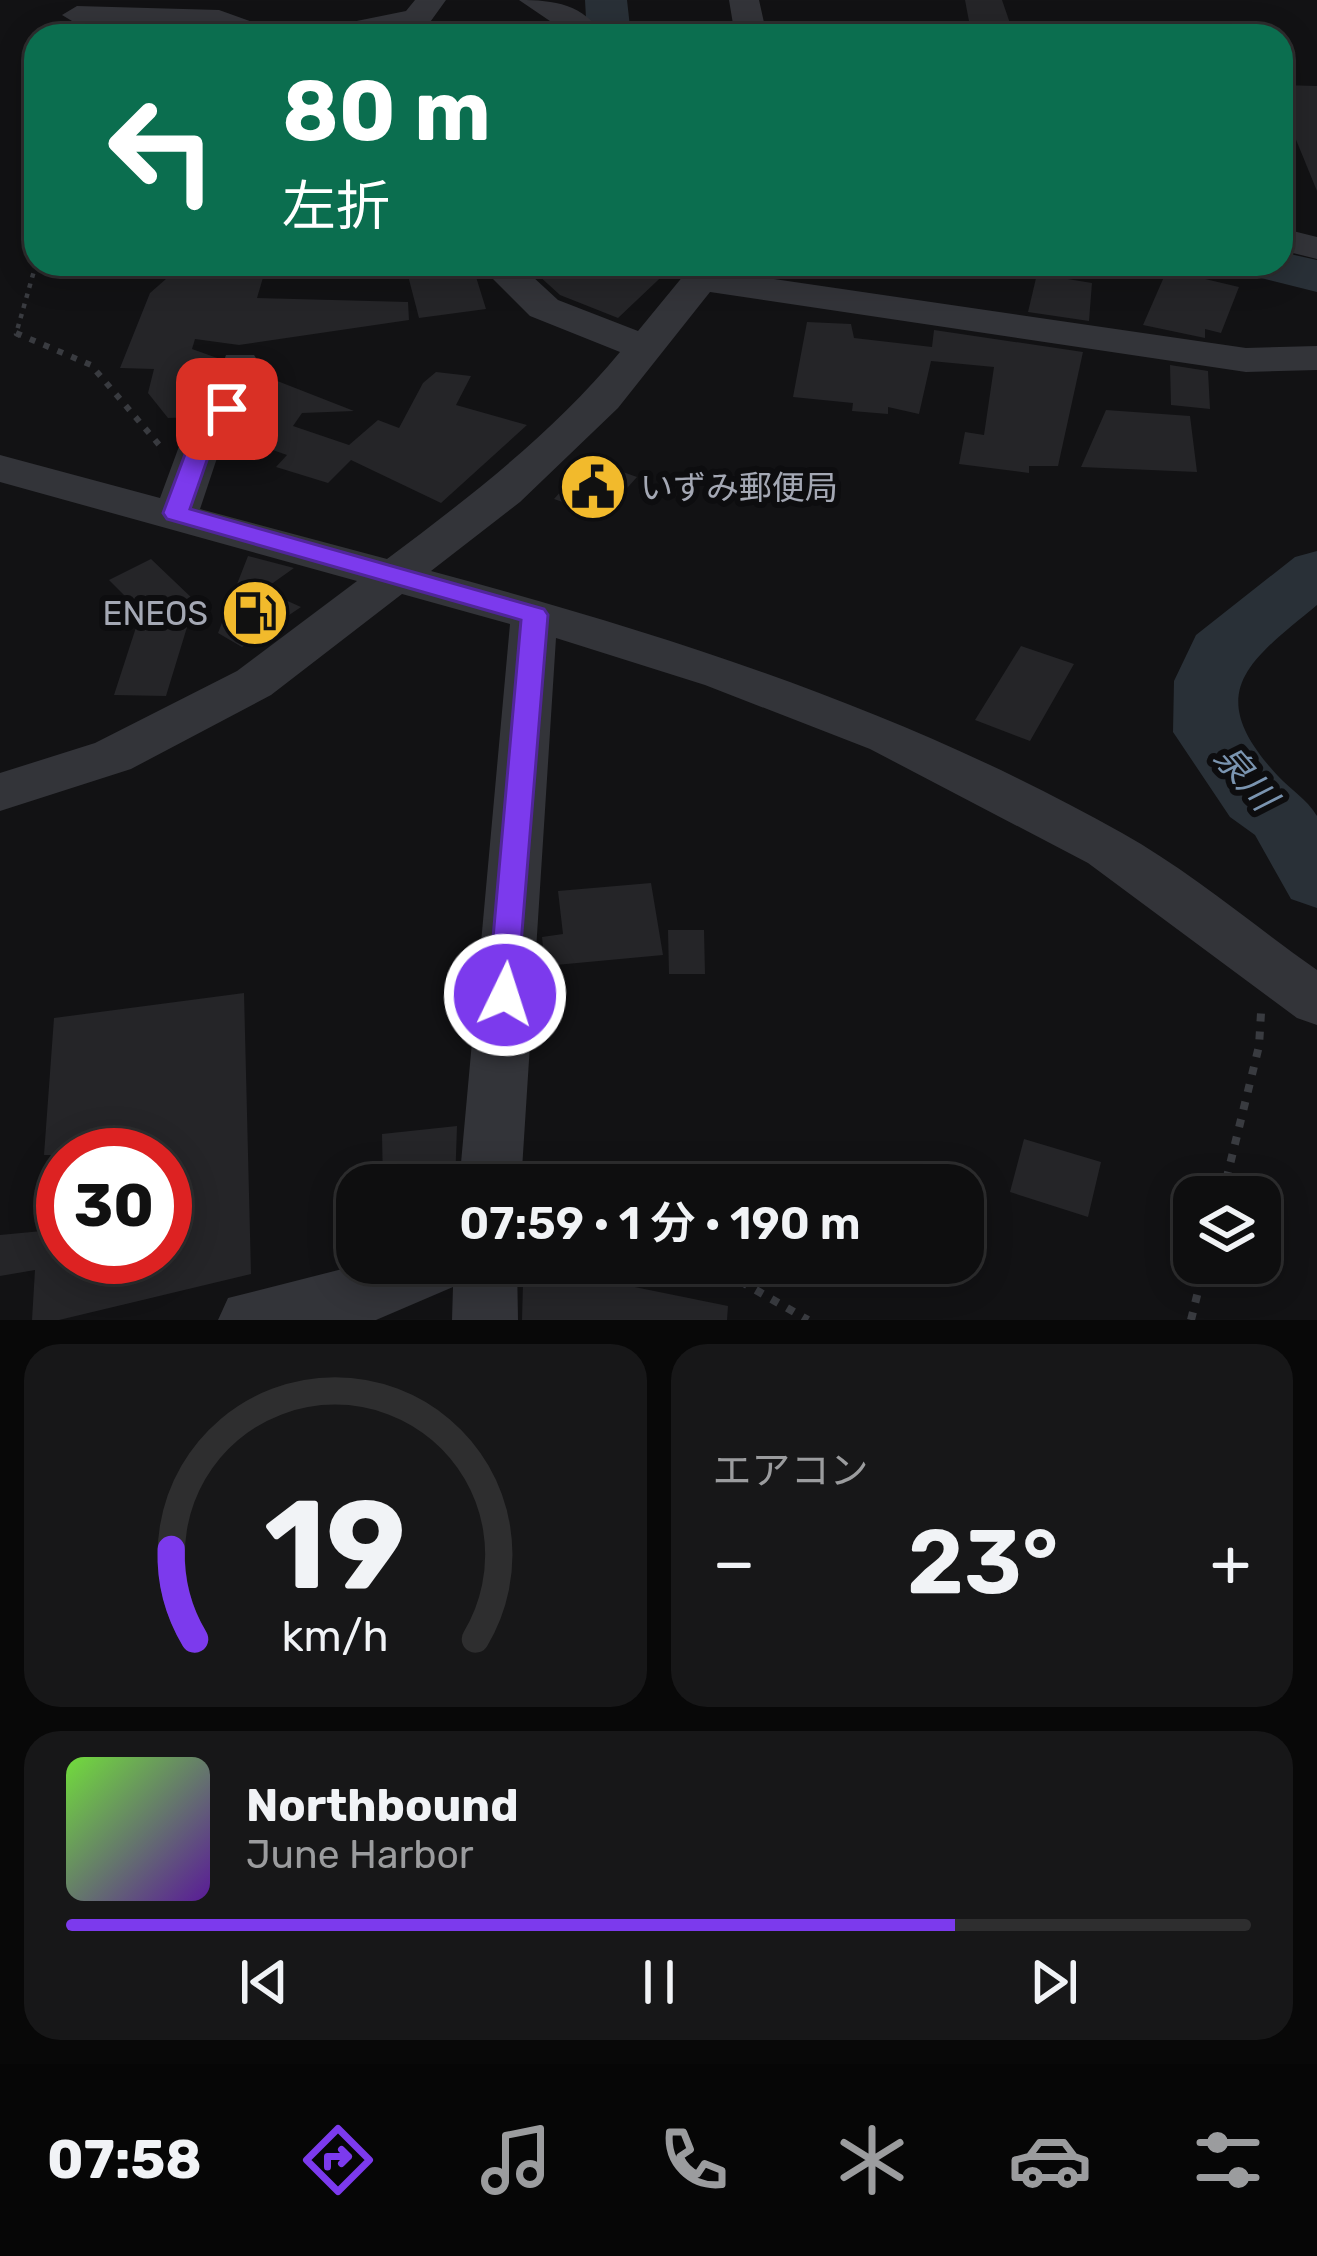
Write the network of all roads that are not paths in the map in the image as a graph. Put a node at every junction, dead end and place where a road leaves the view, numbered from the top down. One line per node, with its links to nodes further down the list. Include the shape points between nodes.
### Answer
1 (431, 0): 5 (street, via 417,18)
2 (534, 0): 6 (street)
3 (221, 9): 4 (street)
4 (77, 15)
5 (388, 24)
6 (579, 24)
7 (510, 276): 10 (street, via 544,308)
8 (706, 276): 10 (street)
9 (733, 276): 11 (street, via 1246,360)
10 (645, 348): 15 (street, via 505,491)
11 (1317, 358)
12 (240, 364): 14 (street, via 227,409 202,441)
13 (0, 468): 14 (street)
14 (183, 494): 15 (street)
15 (394, 575): 16 (street); 17 (street, via 254,683 113,755)
16 (534, 615): 18 (street, via 722,673 980,779 1107,849); 19 (street)
17 (0, 792)
18 (1317, 1001)
19 (492, 1164)
20 (399, 1284): 22 (street)
21 (485, 1284): 24 (street)
22 (335, 1312): 23 (street)
23 (251, 1320)
24 (485, 1320)

